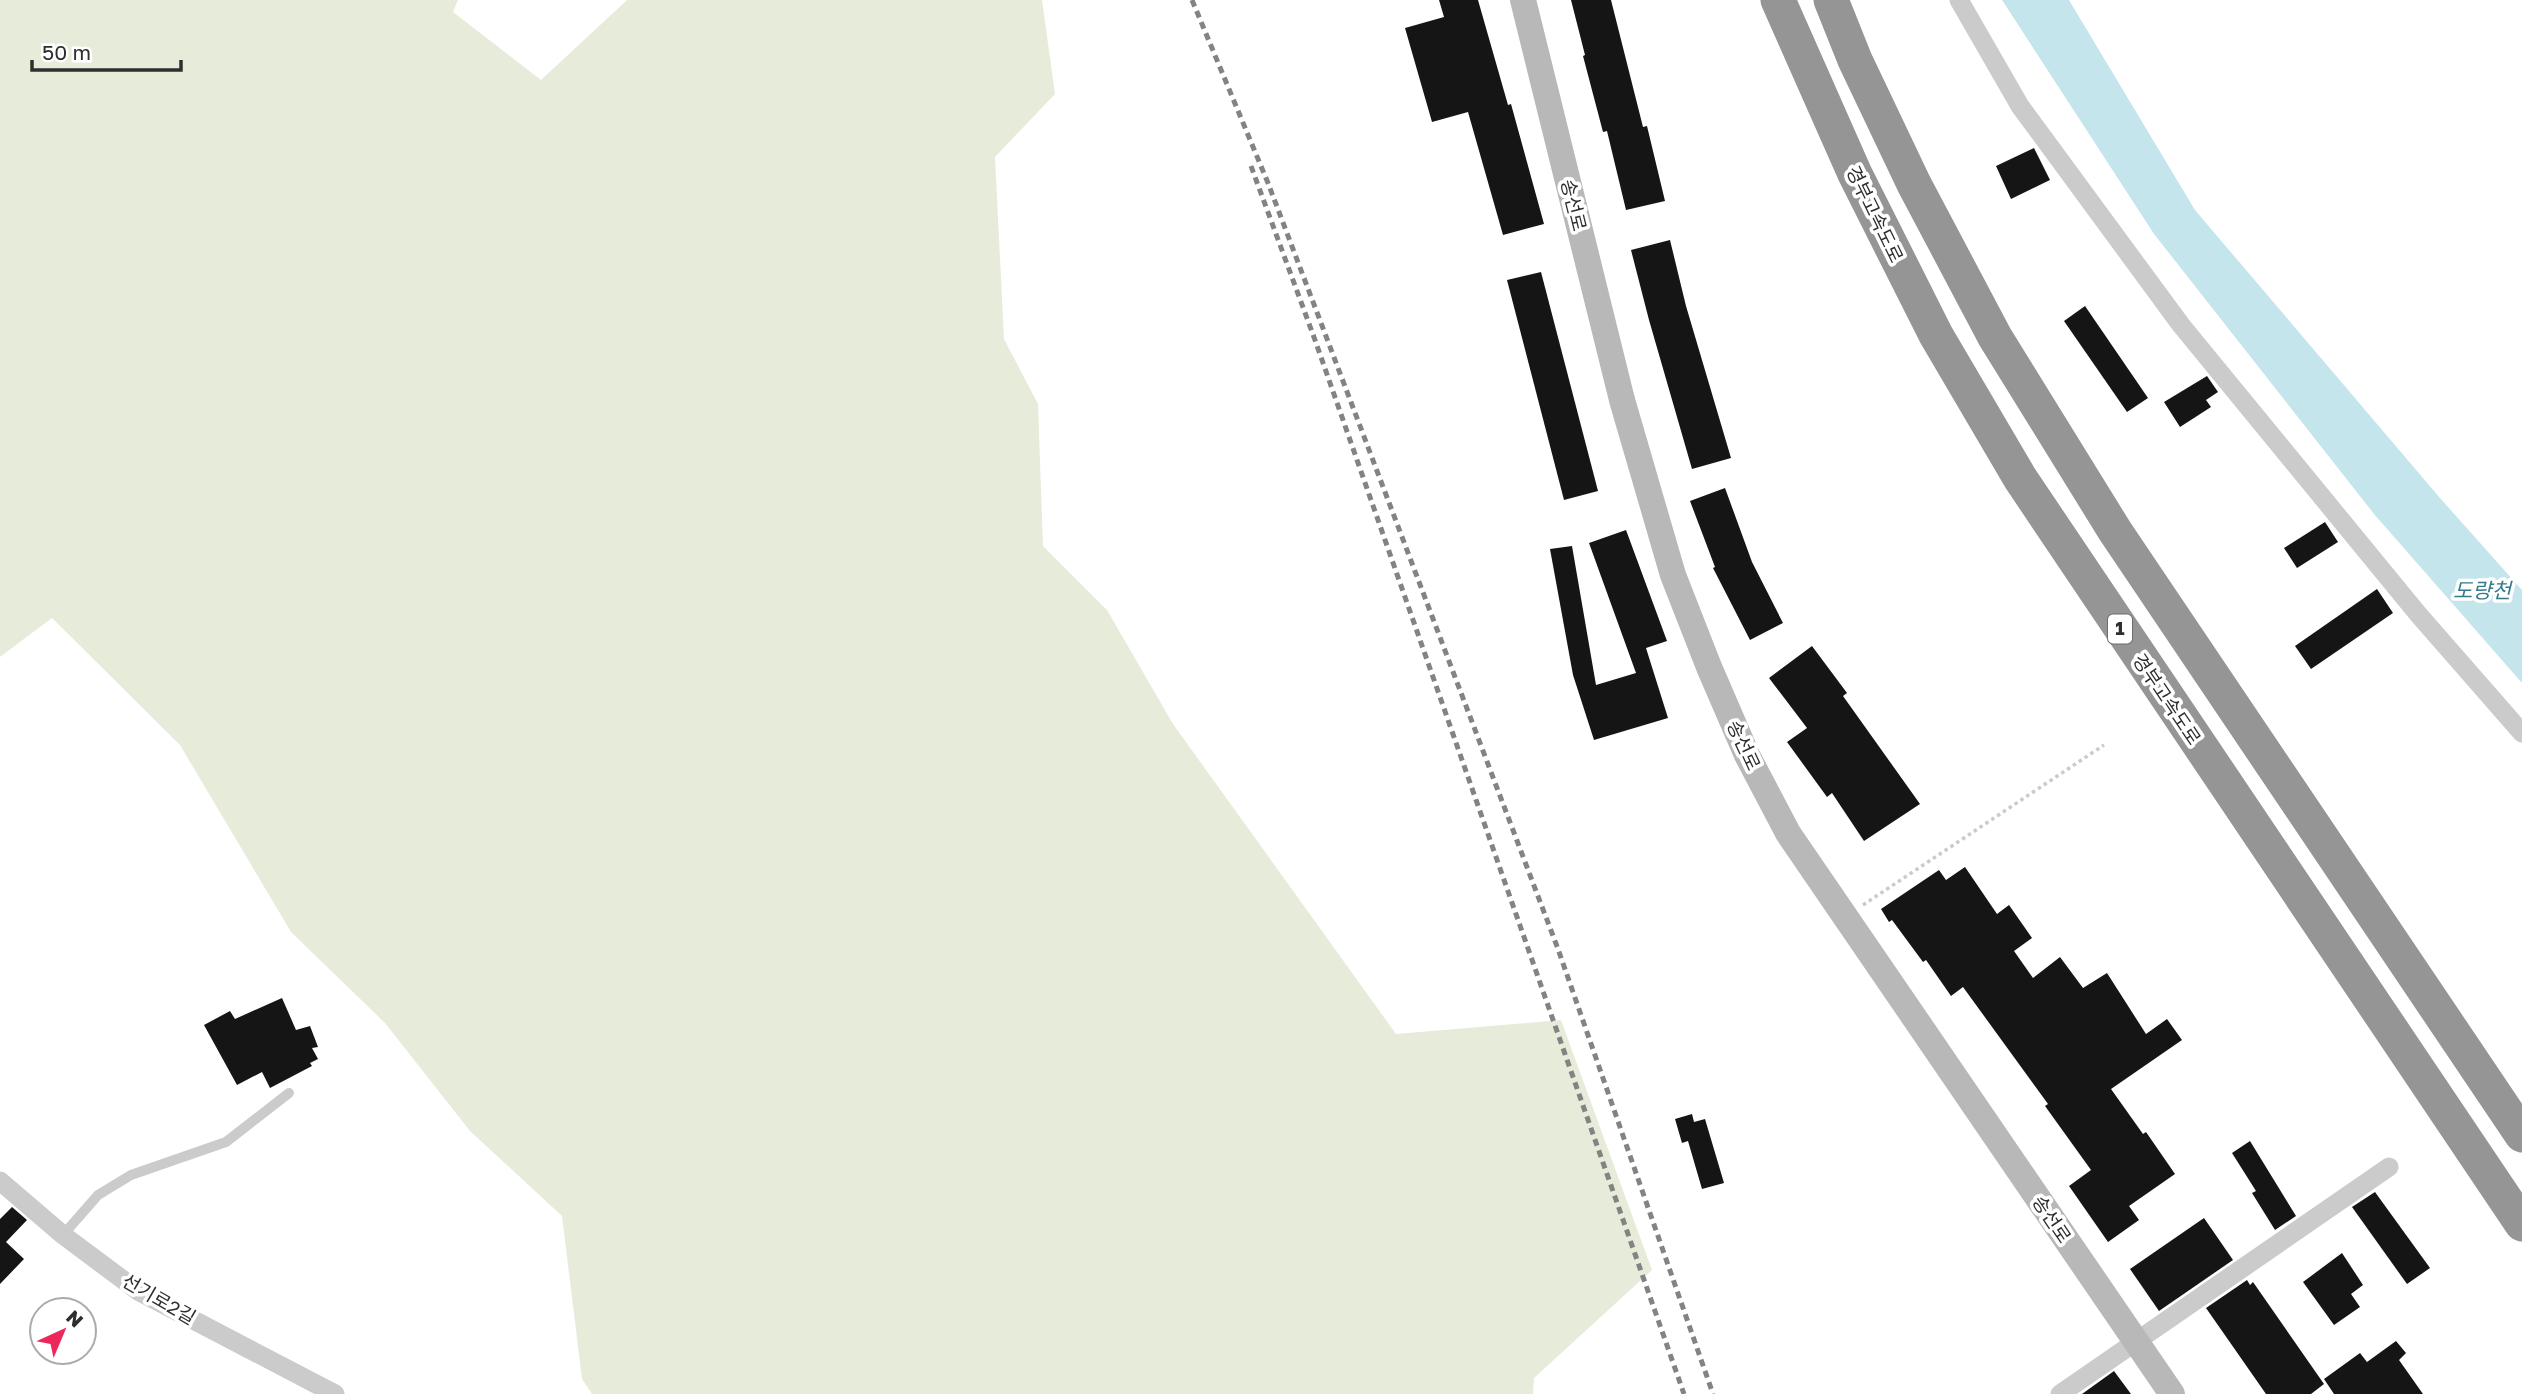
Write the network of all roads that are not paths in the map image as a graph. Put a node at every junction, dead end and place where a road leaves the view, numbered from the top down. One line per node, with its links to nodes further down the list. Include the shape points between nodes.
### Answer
1 (1523, 0): 12 (main road, 송선로, via 1622,400 1673,575 1747,755 1788,832)
2 (1778, 0): 10 (highway, 경부고속도로 / 1, via 1855,174 1936,335 2020,478)
3 (1831, 0): 7 (highway, via 1914,184 1995,337 2115,531)
4 (1959, 0): 5 (street, via 2020,106 2181,325)
5 (2522, 733)
6 (289, 1093): 11 (lane, via 226,1142 131,1175 109,1188)
7 (2522, 1135)
8 (2389, 1167): 12 (street)
9 (0, 1181): 11 (street, 선기로2길)
10 (2522, 1224)
11 (63, 1235): 13 (street, 선기로2길, via 138,1291)
12 (2135, 1340): 14 (street); 15 (main road, 송선로)
13 (335, 1394)
14 (2060, 1394)
15 (2172, 1394)

